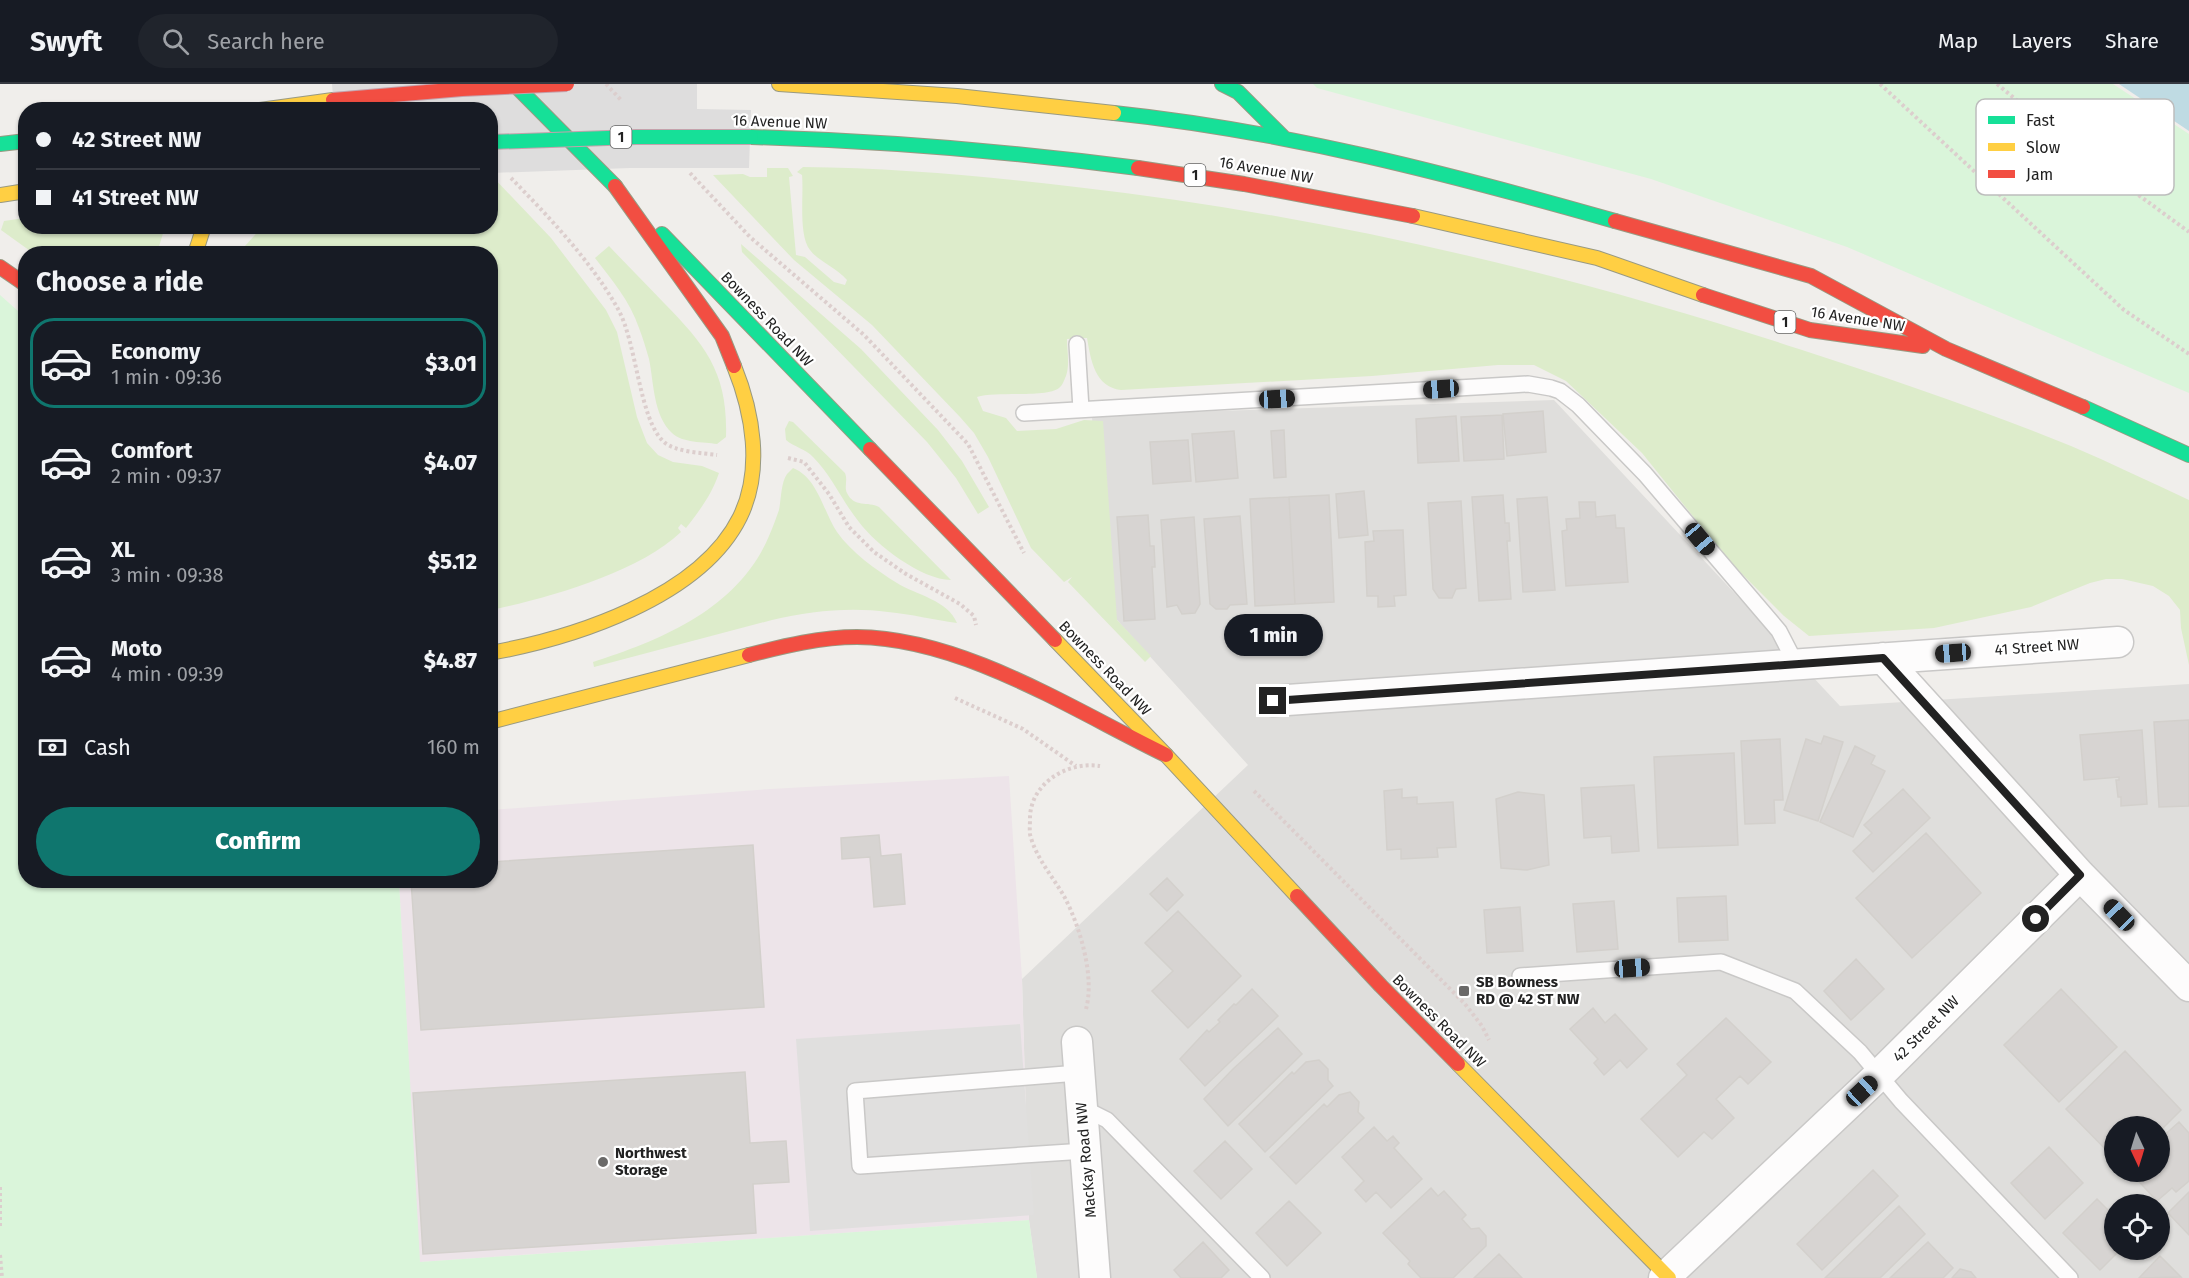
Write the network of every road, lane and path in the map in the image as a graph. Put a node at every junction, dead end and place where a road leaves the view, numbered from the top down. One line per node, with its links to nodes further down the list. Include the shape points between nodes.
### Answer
1 (514, 84): 15 (main road, Bowness Road NW)
2 (567, 84): 8 (main road, bridge, via 453,89)
3 (779, 84): 9 (main road, 16 Avenue NW / 1, via 1078,108 1189,121)
4 (1222, 84): 9 (main road, via 1238,92)
5 (1880, 84): 14 (path)
6 (1997, 84): 7 (path)
7 (2015, 99)
8 (318, 102)
9 (1284, 138): 25 (main road, 16 Avenue NW / 1, via 1467,179 1810,276)
10 (18, 142): 12 (main road)
11 (498, 142): 25 (main road, 16 Avenue NW / 1, bridge, via 636,136 850,140 1169,171 1437,220 1632,269 1712,300 1810,330)
12 (0, 144)
13 (506, 173): 29 (path, via 554,222 619,310 631,341 650,422 665,443 690,452)
14 (1976, 173)
15 (615, 186): 35 (main road, via 722,336 733,358 754,432 748,493 728,540 682,583 619,616); 41 (main road, Bowness Road NW)
16 (18, 192): 17 (main road)
17 (0, 195)
18 (2000, 195): 26 (path, via 2124,310)
19 (2138, 195): 20 (path)
20 (2189, 232)
21 (750, 237): 32 (path, via 864,335 968,444)
22 (0, 267): 23 (main road)
23 (18, 279)
24 (1077, 344): 27 (lane)
25 (1946, 349): 30 (main road, 16 Avenue NW / 1)
26 (2189, 354)
27 (1081, 409): 28 (lane); 37 (lane, via 1519,384 1560,391 1645,474 1779,631)
28 (1024, 413)
29 (717, 455)
30 (2189, 455)
31 (789, 459): 33 (path, via 804,462 849,526 874,552 960,604 974,616)
32 (1026, 558)
33 (975, 628)
34 (2118, 642): 36 (street, 41 Street NW)
35 (498, 651)
36 (1883, 658): 37 (street, 41 Street NW); 45 (street)
37 (1796, 664): 39 (street, 41 Street NW)
38 (951, 696): 42 (path, via 1023,729)
39 (1273, 701)
40 (498, 720): 41 (main road, via 763,651 808,641 857,637 900,641 954,654)
41 (1166, 755): 57 (main road, Bowness Road NW, via 1381,986)
42 (1077, 766): 43 (path); 49 (path, via 1056,774 1038,791 1030,812 1030,836 1043,867 1065,898 1082,939 1088,1001)
43 (1107, 768)
44 (1249, 786): 46 (path)
45 (2080, 875): 48 (street); 51 (street, 42 Street NW)
46 (1408, 945)
47 (1520, 976): 51 (lane, via 1721,962 1795,991)
48 (2189, 987)
49 (1077, 1042): 50 (street, MacKay Road NW)
50 (1078, 1073): 52 (street, MacKay Road NW); 53 (lane, via 855,1091 860,1166)
51 (1879, 1075): 57 (street, 42 Street NW); 61 (lane)
52 (1083, 1108): 53 (street, MacKay Road NW); 60 (lane, via 1107,1120)
53 (1085, 1151): 59 (street, MacKay Road NW)
54 (0, 1187): 55 (path)
55 (0, 1226)
56 (0, 1255): 58 (path)
57 (1666, 1277)
58 (2, 1278)
59 (1095, 1278)
60 (1262, 1278)
61 (2070, 1278)

